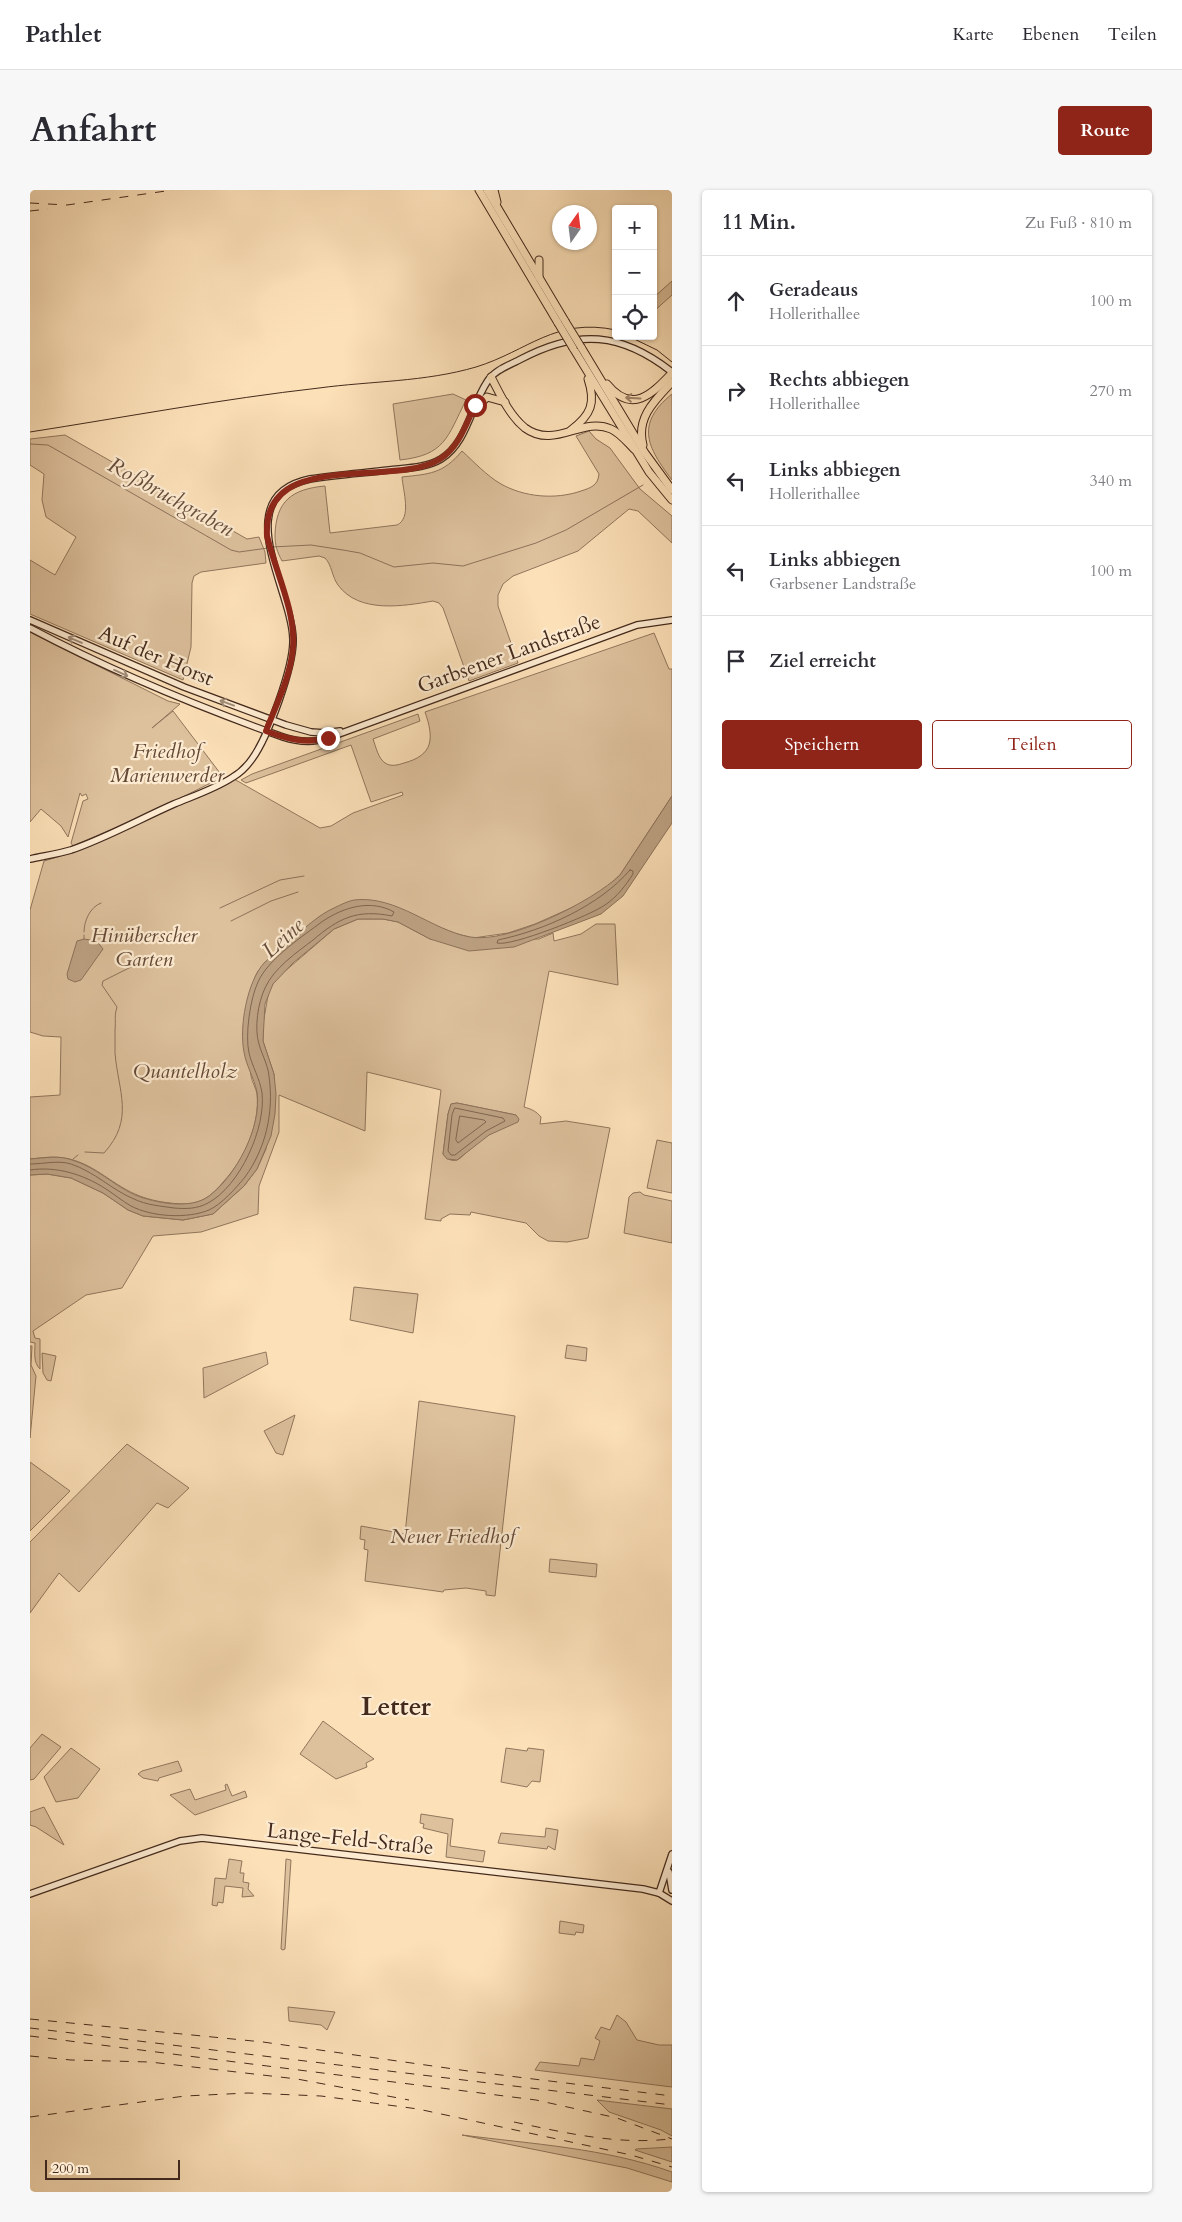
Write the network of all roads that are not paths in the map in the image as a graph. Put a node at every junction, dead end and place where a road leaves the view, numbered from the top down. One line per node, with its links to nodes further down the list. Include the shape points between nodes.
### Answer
1 (479, 190): 7 (highway)
2 (487, 190): 4 (highway)
3 (494, 190): 4 (highway)
4 (500, 212): 6 (highway)
5 (539, 260): 6 (highway)
6 (539, 277): 7 (highway)
7 (562, 322): 8 (highway, bridge)
8 (577, 347): 9 (highway); 10 (highway)
9 (585, 354): 11 (highway, one-way to 9, via 653,393 631,399 614,392); 18 (highway)
10 (584, 366): 16 (highway, via 592,397 583,420); 17 (highway)
11 (672, 372): 12 (street, via 632,346 585,338 546,347)
12 (491, 377): 14 (highway); 15 (street)
13 (672, 382): 18 (highway, via 650,406 643,419 640,436)
14 (505, 402): 15 (highway, via 487,397); 16 (highway, via 520,422 533,432 549,436)
15 (472, 412): 24 (street, via 455,446 433,463 310,479 289,487 276,499 267,526 293,640 290,665)
16 (569, 432): 17 (highway, via 601,426 612,429)
17 (634, 449): 20 (highway, via 648,472)
18 (644, 453): 19 (highway)
19 (672, 490)
20 (672, 500)
21 (30, 620): 24 (street, Auf der Horst, one-way to 21, via 184,687)
22 (672, 620): 25 (street, Garbsener Landstraße, via 637,625)
23 (30, 628): 26 (street, Auf der Horst, one-way to 26, via 136,679)
24 (270, 719): 25 (street, Garbsener Landstraße, via 311,732 324,733); 26 (street)
25 (359, 726): 26 (street, Garbsener Landstraße, via 311,741 291,740)
26 (266, 731): 27 (street, via 251,760 229,779 76,848)
27 (30, 859)
28 (672, 1854): 29 (street)
29 (668, 1869): 30 (street); 31 (street)
30 (672, 1890)
31 (659, 1893): 32 (street, Lange-Feld-Straße, via 202,1838 180,1841); 33 (street, Lange-Feld-Straße)
32 (30, 1894)
33 (672, 1901)

